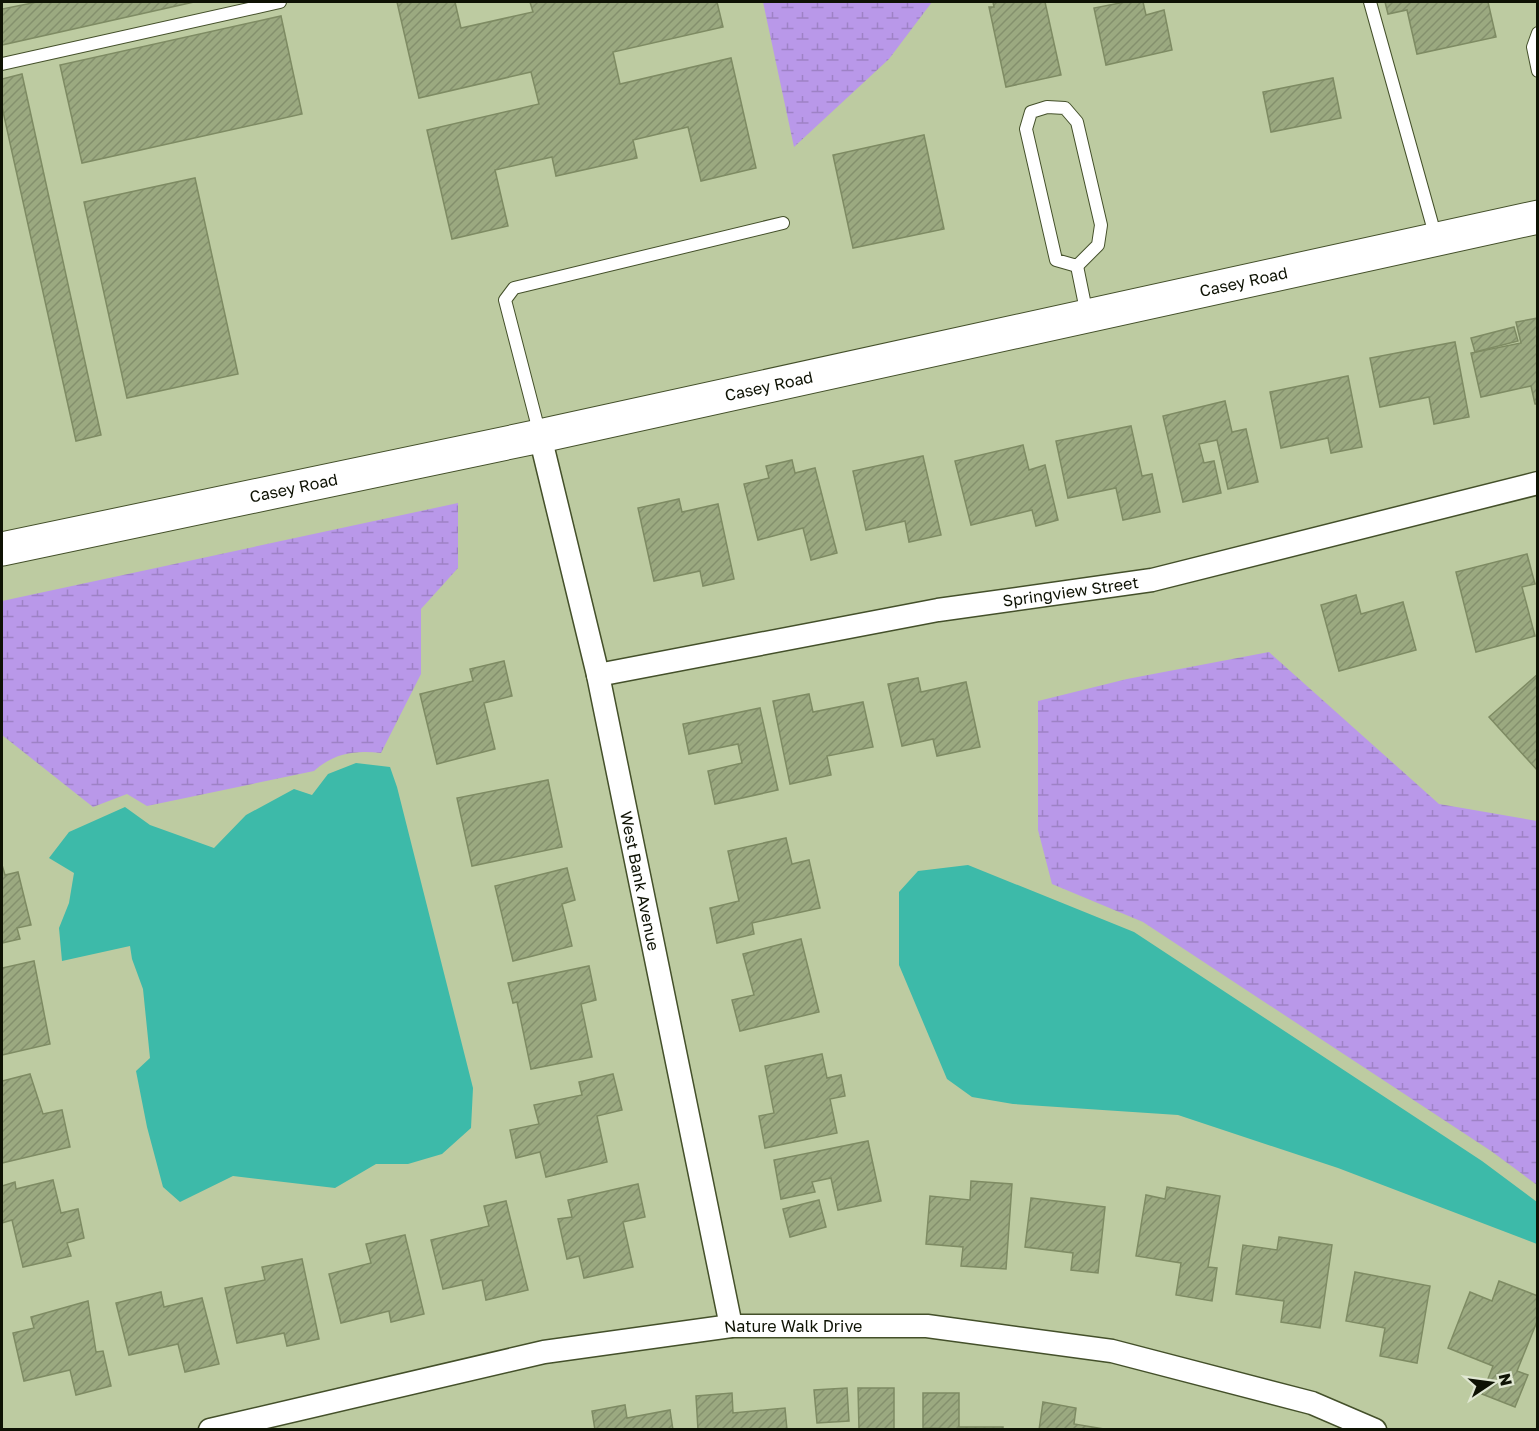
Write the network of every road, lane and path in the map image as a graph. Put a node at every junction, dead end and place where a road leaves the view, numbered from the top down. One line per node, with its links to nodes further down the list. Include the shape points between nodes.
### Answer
1 (280, 2): 4 (lane)
2 (1370, 2): 8 (lane)
3 (1538, 33): 5 (lane, via 1533,47)
4 (2, 64)
5 (1538, 71)
6 (1538, 217): 8 (street, Casey Road)
7 (783, 223): 11 (lane, via 514,288 505,300)
8 (1436, 240): 10 (street, Casey Road)
9 (1077, 266): 9 (lane, via 1098,245 1101,225 1077,122 1065,108 1047,107 1031,112 1026,129 1056,260); 10 (lane)
10 (1087, 316): 11 (street, Casey Road)
11 (540, 436): 13 (street, Casey Road); 14 (street, West Bank Avenue)
12 (1538, 483): 14 (street, Springview Street, via 1152,580 938,610)
13 (2, 549)
14 (598, 675): 15 (street, West Bank Avenue)
15 (731, 1326): 16 (street, Nature Walk Drive, via 544,1352); 17 (street, Nature Walk Drive, via 927,1326 1112,1351 1312,1403)
16 (210, 1430)
17 (1375, 1430)

